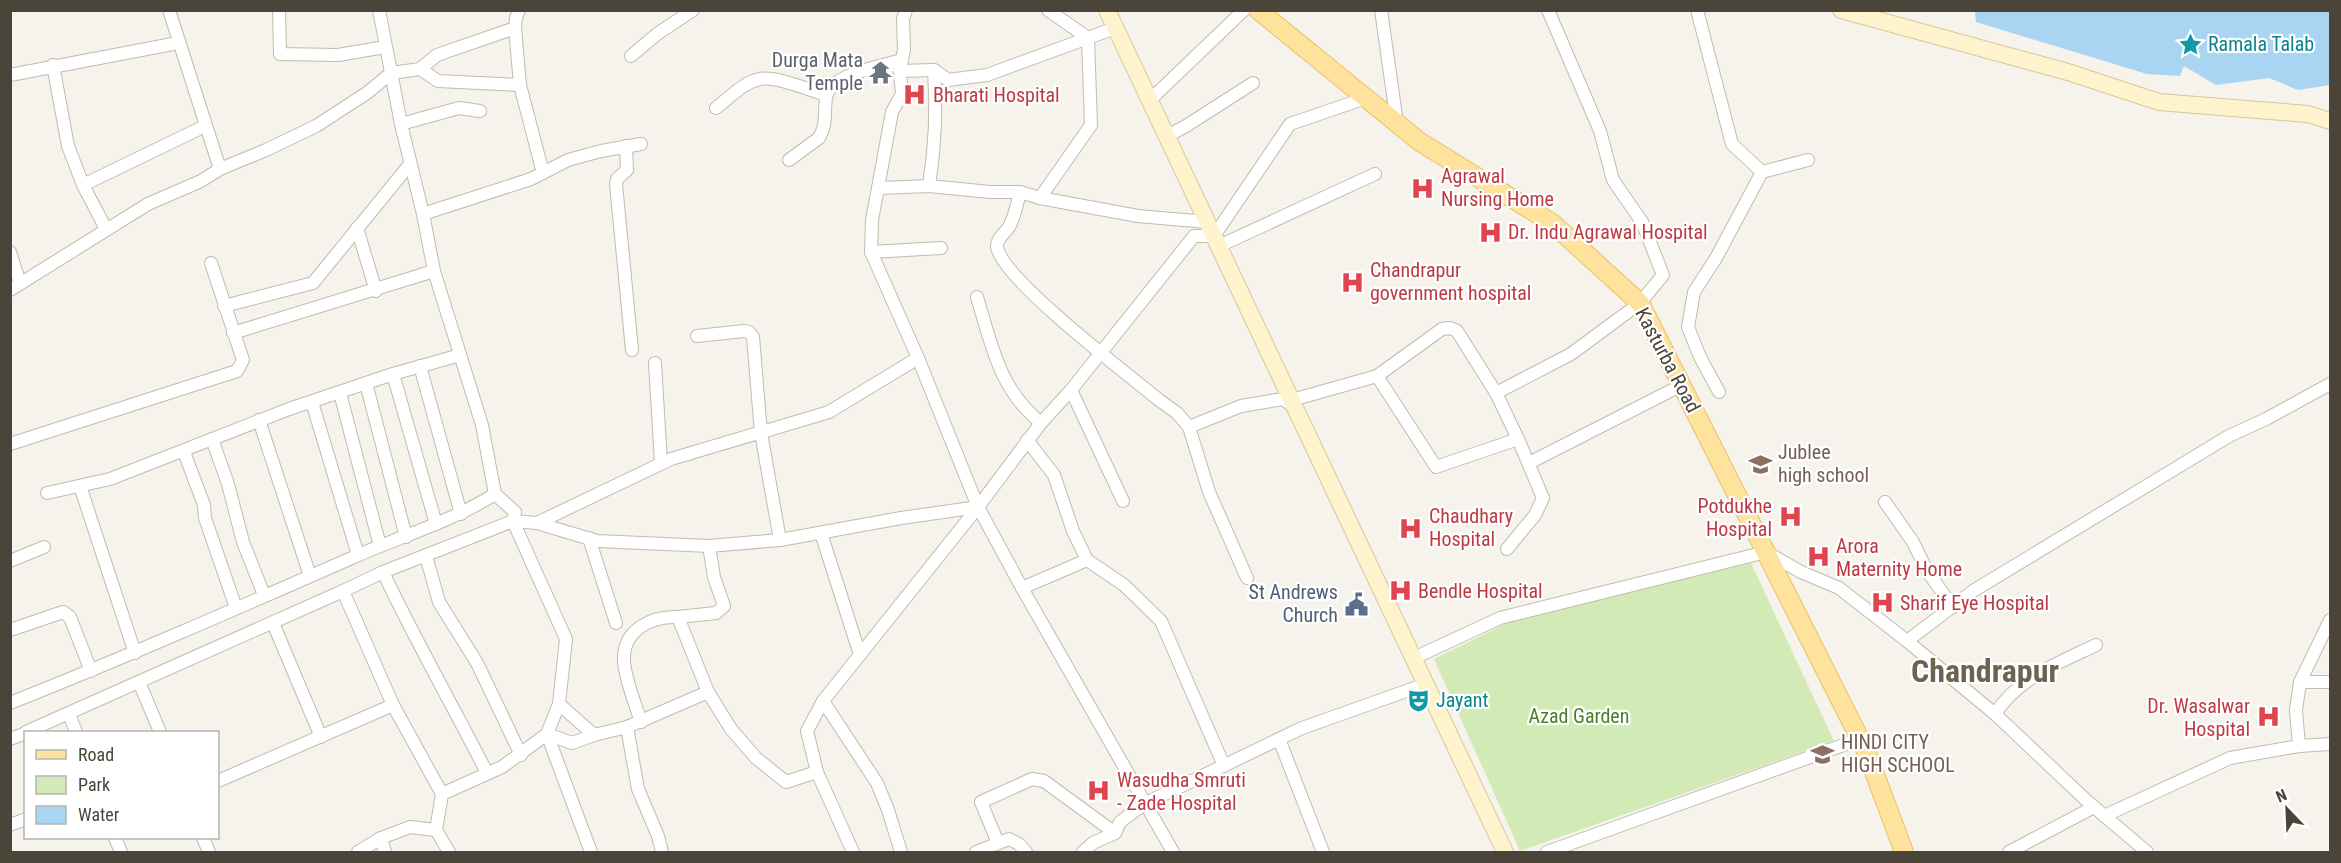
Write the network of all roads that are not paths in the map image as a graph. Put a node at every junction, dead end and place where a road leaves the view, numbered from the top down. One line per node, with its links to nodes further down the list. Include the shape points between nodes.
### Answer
1 (169, 10): 18 (street)
2 (279, 10): 19 (street, via 280,54 338,55)
3 (380, 10): 19 (street)
4 (519, 10): 15 (street)
5 (693, 10): 20 (street)
6 (906, 10): 22 (street)
7 (1048, 10): 17 (street)
8 (1107, 10): 16 (main road)
9 (1244, 10): 31 (street)
10 (1258, 10): 30 (main road, Kasturba Road)
11 (1381, 10): 35 (street)
12 (1548, 10): 65 (street, via 1600,130 1613,180 1642,222 1663,275)
13 (1697, 10): 45 (street, via 1732,144)
14 (1841, 10): 34 (main road, via 2068,72 2158,102 2308,114)
15 (515, 28): 23 (street, via 437,55); 28 (street)
16 (1115, 28): 17 (street); 31 (main road)
17 (1088, 38): 24 (street, via 987,75 948,80); 52 (street, via 1091,124)
18 (178, 43): 21 (street); 37 (street)
19 (385, 47): 25 (street)
20 (631, 56)
21 (53, 65): 26 (street); 48 (street, via 69,146)
22 (901, 66): 24 (street); 29 (street, via 840,79); 50 (street, via 902,94 892,112)
23 (420, 69): 25 (street); 28 (street, via 438,81)
24 (934, 70): 49 (street, via 936,122)
25 (392, 73): 36 (street); 44 (street, via 316,126)
26 (10, 75)
27 (1253, 83): 38 (street)
28 (520, 85): 46 (street)
29 (826, 95): 32 (street, via 760,79); 41 (street, via 822,134)
30 (1366, 98): 35 (main road, Kasturba Road); 56 (street, via 1290,124)
31 (1150, 100): 38 (main road)
32 (716, 108)
33 (480, 111): 36 (street, via 459,108)
34 (2331, 121)
35 (1397, 123): 65 (main road, Kasturba Road, via 1420,142 1552,223)
36 (400, 124): 43 (street)
37 (205, 126): 44 (street); 48 (street)
38 (1167, 136): 56 (main road)
39 (641, 144): 40 (street)
40 (627, 146): 46 (street, via 568,160); 69 (street, via 627,170 616,184)
41 (789, 160)
42 (1808, 160): 45 (street)
43 (410, 164): 53 (street); 54 (street)
44 (220, 169): 55 (street)
45 (1762, 172): 81 (street, via 1694,292 1688,327)
46 (543, 173): 53 (street)
47 (1375, 174): 56 (street)
48 (83, 185): 55 (street)
49 (928, 186): 50 (street); 51 (street)
50 (879, 188): 59 (street)
51 (1020, 192): 52 (street); 70 (street, via 1009,227 998,242 1002,260 1031,293)
52 (1040, 198): 56 (street)
53 (423, 214): 61 (street)
54 (357, 228): 63 (street); 66 (street, via 313,283)
55 (106, 229): 62 (street)
56 (1213, 235): 70 (street, via 1194,236); 85 (main road)
57 (941, 248): 59 (street)
58 (10, 252): 62 (street)
59 (871, 252): 72 (street)
60 (211, 263): 66 (street)
61 (434, 271): 63 (street); 71 (street)
62 (15, 286)
63 (375, 291): 67 (street)
64 (977, 297): 87 (street, via 1005,382 1025,410)
65 (1640, 303): 79 (main road, Kasturba Road); 83 (street, via 1571,354)
66 (224, 306): 67 (street)
67 (232, 333): 93 (street, via 243,360 237,371)
68 (697, 336): 89 (street, via 751,333)
69 (632, 350)
70 (1101, 352): 80 (street); 88 (street)
71 (460, 355): 74 (street); 99 (street, via 482,425)
72 (918, 358): 89 (street, via 829,412); 102 (street)
73 (655, 363): 95 (street)
74 (420, 366): 75 (street); 103 (street)
75 (393, 374): 77 (street); 105 (street)
76 (1377, 376): 83 (street, via 1442,329 1450,328 1457,332); 85 (street); 90 (street, via 1436,467)
77 (366, 383): 82 (street); 108 (street)
78 (2331, 384): 126 (street, via 2229,436 1973,591)
79 (1682, 385): 96 (street); 115 (main road, Kasturba Road)
80 (1071, 390): 87 (street); 100 (street)
81 (1719, 392)
82 (340, 393): 84 (street); 111 (street)
83 (1496, 393): 90 (street)
84 (312, 402): 86 (street); 116 (street)
85 (1293, 404): 88 (street, via 1283,399 1241,406); 137 (main road)
86 (259, 420): 91 (street); 121 (street)
87 (1041, 423): 92 (street)
88 (1189, 427): 122 (street, via 1209,492)
89 (761, 433): 95 (street); 110 (street)
90 (1518, 438): 96 (street)
91 (212, 439): 94 (street); 125 (street, via 243,542)
92 (1028, 441): 102 (street); 118 (street, via 1054,475)
93 (10, 444)
94 (184, 452): 97 (street); 127 (street)
95 (662, 463): 106 (street)
96 (1529, 463): 114 (street, via 1542,492 1542,503)
97 (80, 486): 98 (street); 135 (street)
98 (47, 493)
99 (495, 494): 103 (street); 104 (street, via 515,512)
100 (1122, 501)
101 (1885, 502): 126 (street)
102 (978, 507): 107 (street); 123 (street); 136 (street)
103 (461, 513): 105 (street)
104 (513, 521): 106 (street); 117 (street); 146 (street, via 566,639)
105 (436, 524): 108 (street)
106 (537, 524): 109 (street)
107 (821, 533): 110 (street); 136 (street)
108 (406, 537): 111 (street)
109 (589, 538): 112 (street); 131 (street)
110 (780, 540): 112 (street)
111 (380, 546): 116 (street)
112 (709, 546): 128 (street, via 724,606 716,613)
113 (44, 547): 119 (street)
114 (1507, 549)
115 (1767, 552): 133 (street, via 1801,573 1839,588); 137 (street, via 1500,618); 159 (main road, Kasturba Road)
116 (358, 555): 121 (street)
117 (426, 556): 120 (street); 162 (street, via 439,602 477,663)
118 (1087, 560): 123 (street); 163 (street, via 1124,585 1161,621)
119 (10, 561)
120 (383, 572): 124 (street); 165 (street)
121 (310, 576): 125 (street)
122 (1247, 578)
123 (1022, 588): 168 (street)
124 (343, 591): 130 (street); 147 (street)
125 (264, 595): 127 (street)
126 (1953, 607): 133 (street)
127 (236, 608): 135 (street)
128 (678, 617): 143 (street); 150 (street, via 651,620 630,637 624,660)
129 (2331, 620): 140 (street)
130 (273, 623): 139 (street); 157 (street)
131 (616, 623)
132 (10, 630): 138 (street, via 63,612 70,617)
133 (1907, 641): 149 (street)
134 (2096, 645): 149 (street, via 2034,675)
135 (135, 653): 138 (street)
136 (860, 655): 144 (street)
137 (1414, 658): 142 (main road)
138 (91, 671): 145 (street)
139 (139, 682): 148 (street); 154 (street)
140 (2300, 682): 141 (street); 161 (street, via 2296,710)
141 (2331, 682)
142 (1426, 684): 158 (street); 186 (main road)
143 (708, 692): 150 (street); 164 (street, via 750,751 786,782)
144 (823, 701): 164 (street, via 807,731); 180 (street, via 877,783)
145 (10, 703)
146 (559, 704): 155 (street); 156 (street)
147 (393, 705): 157 (street); 167 (street)
148 (69, 714): 152 (street); 153 (street)
149 (1995, 714): 169 (street)
150 (640, 722): 151 (street)
151 (627, 728): 156 (street); 178 (street, via 638,789)
152 (31, 731)
153 (76, 731)
154 (160, 731)
155 (547, 734): 156 (street, via 572,743); 162 (street); 177 (street)
156 (594, 735)
157 (321, 737): 166 (street)
158 (1279, 739): 163 (street); 185 (street)
159 (1860, 739): 187 (street); 188 (main road, Kasturba Road)
160 (2331, 744): 161 (street)
161 (2299, 746): 169 (street, via 2230,758)
162 (521, 755): 165 (street)
163 (1224, 766): 168 (street)
164 (817, 772): 179 (street)
165 (487, 773): 167 (street)
166 (219, 781)
167 (442, 794): 170 (street)
168 (1144, 804): 171 (street, via 1120,822); 184 (street)
169 (2099, 812): 189 (street); 190 (street)
170 (435, 830): 172 (street, via 410,827); 176 (street)
171 (1115, 833): 173 (street, via 1044,781 1032,779 981,802); 183 (street)
172 (381, 838): 174 (street); 175 (street)
173 (998, 843): 181 (street); 182 (street, via 1013,840)
174 (358, 852)
175 (385, 852)
176 (449, 852)
177 (591, 852)
178 (662, 852)
179 (853, 852)
180 (901, 852)
181 (976, 852)
182 (1026, 852)
183 (1083, 852)
184 (1173, 852)
185 (1323, 852)
186 (1506, 852)
187 (1547, 852)
188 (1904, 852)
189 (2009, 852)
190 (2147, 852)

